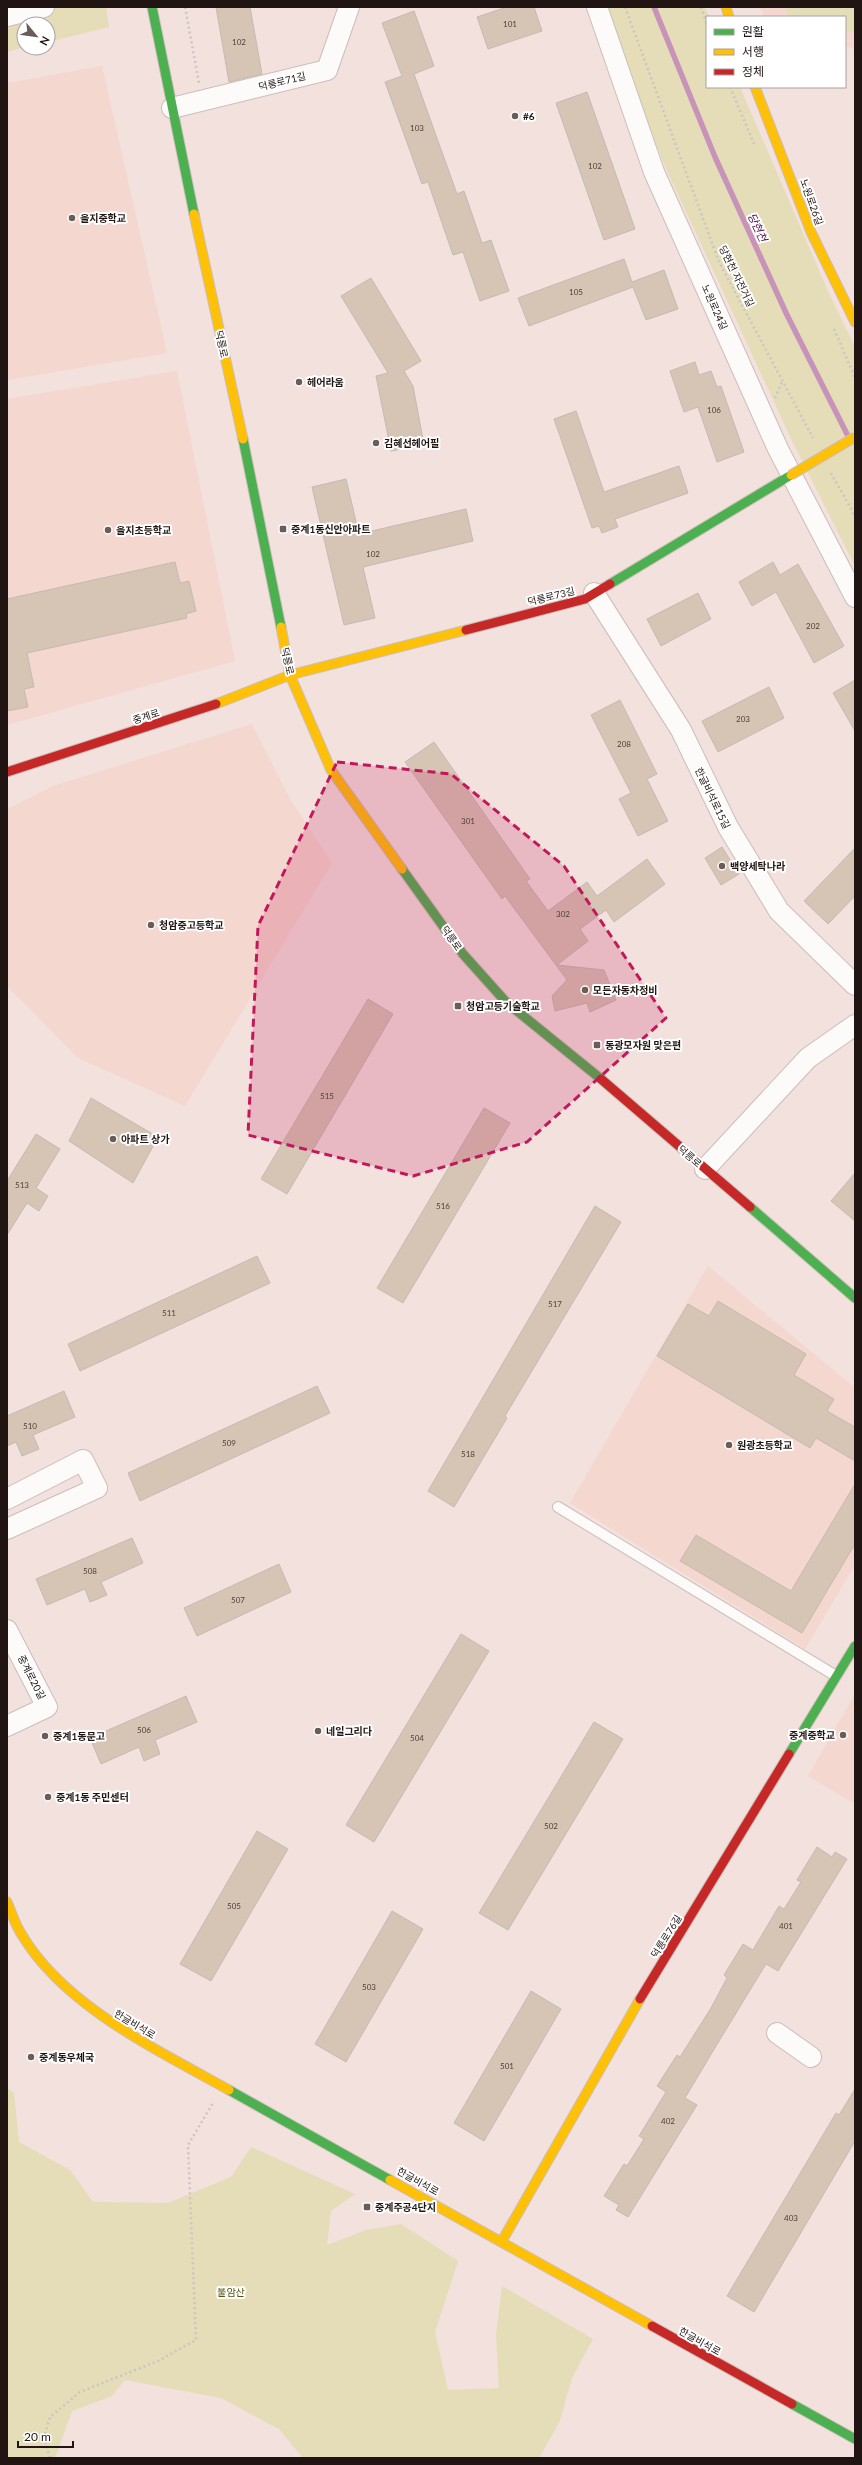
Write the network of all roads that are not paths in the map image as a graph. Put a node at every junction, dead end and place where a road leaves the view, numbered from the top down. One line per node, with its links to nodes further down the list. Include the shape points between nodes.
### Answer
1 (44, 7): 5 (street)
2 (152, 7): 7 (main road, 덕릉로)
3 (349, 7): 7 (street, 덕릉로71길, via 327,70)
4 (597, 7): 10 (street, 노원로24길, via 654,172)
5 (7, 16)
6 (754, 88): 8 (main road, 노원로26길, via 785,160 811,232)
7 (172, 108): 13 (main road, 덕릉로, via 266,543)
8 (855, 322)
9 (855, 437): 10 (main road, 덕릉로73길, bridge)
10 (791, 475): 11 (main road, 덕릉로73길); 12 (street, 노원로24길)
11 (594, 593): 13 (main road, 덕릉로73길, via 585,599); 15 (street, 한글비석로15길, via 681,730 728,827 779,911)
12 (855, 597)
13 (290, 675): 14 (main road, 중계로, via 214,705); 17 (main road, 덕릉로, via 331,770 463,954 506,1002 557,1042)
14 (7, 772)
15 (855, 985)
16 (855, 1025): 17 (street, 덕릉로, via 808,1058)
17 (705, 1169): 18 (main road, 덕릉로)
18 (855, 1298)
19 (7, 1499): 21 (street, via 83,1460 97,1488)
20 (558, 1507): 24 (lane)
21 (7, 1529)
22 (7, 1630): 25 (street, 중계로20길, via 47,1707)
23 (855, 1646): 24 (main road, 덕릉로76길)
24 (836, 1676): 29 (main road, 덕릉로76길, via 632,2012)
25 (7, 1726)
26 (7, 1902): 29 (main road, 한글비석로, via 21,1935 39,1960 101,2016)
27 (777, 2033): 28 (street)
28 (811, 2057)
29 (502, 2241): 30 (main road, 한글비석로)
30 (855, 2439)

